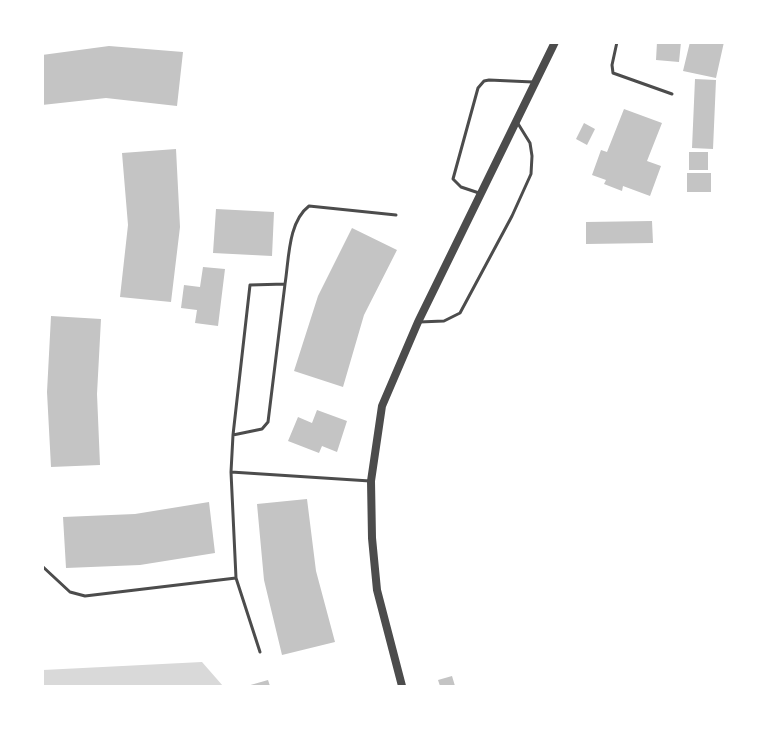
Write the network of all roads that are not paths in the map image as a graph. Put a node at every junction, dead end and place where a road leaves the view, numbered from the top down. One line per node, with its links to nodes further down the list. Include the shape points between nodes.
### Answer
1 (554, 42): 3 (street)
2 (617, 42): 4 (lane, via 613,73)
3 (536, 82): 5 (street); 6 (lane, via 489,80 478,88 453,180 461,187)
4 (672, 94)
5 (517, 122): 6 (street); 9 (lane, via 530,143 532,156 530,174 512,216 460,313 444,321)
6 (482, 194): 9 (street)
7 (396, 215): 8 (lane, via 309,206 301,212 295,224)
8 (286, 284): 10 (lane, via 268,422 262,429); 10 (lane, via 250,285)
9 (418, 322): 12 (street, via 382,406)
10 (233, 434): 11 (lane)
11 (231, 472): 12 (lane); 14 (lane)
12 (371, 481): 16 (street, via 377,590)
13 (42, 566): 14 (lane, via 70,592 85,596)
14 (236, 578): 15 (lane)
15 (260, 652)
16 (402, 686)

